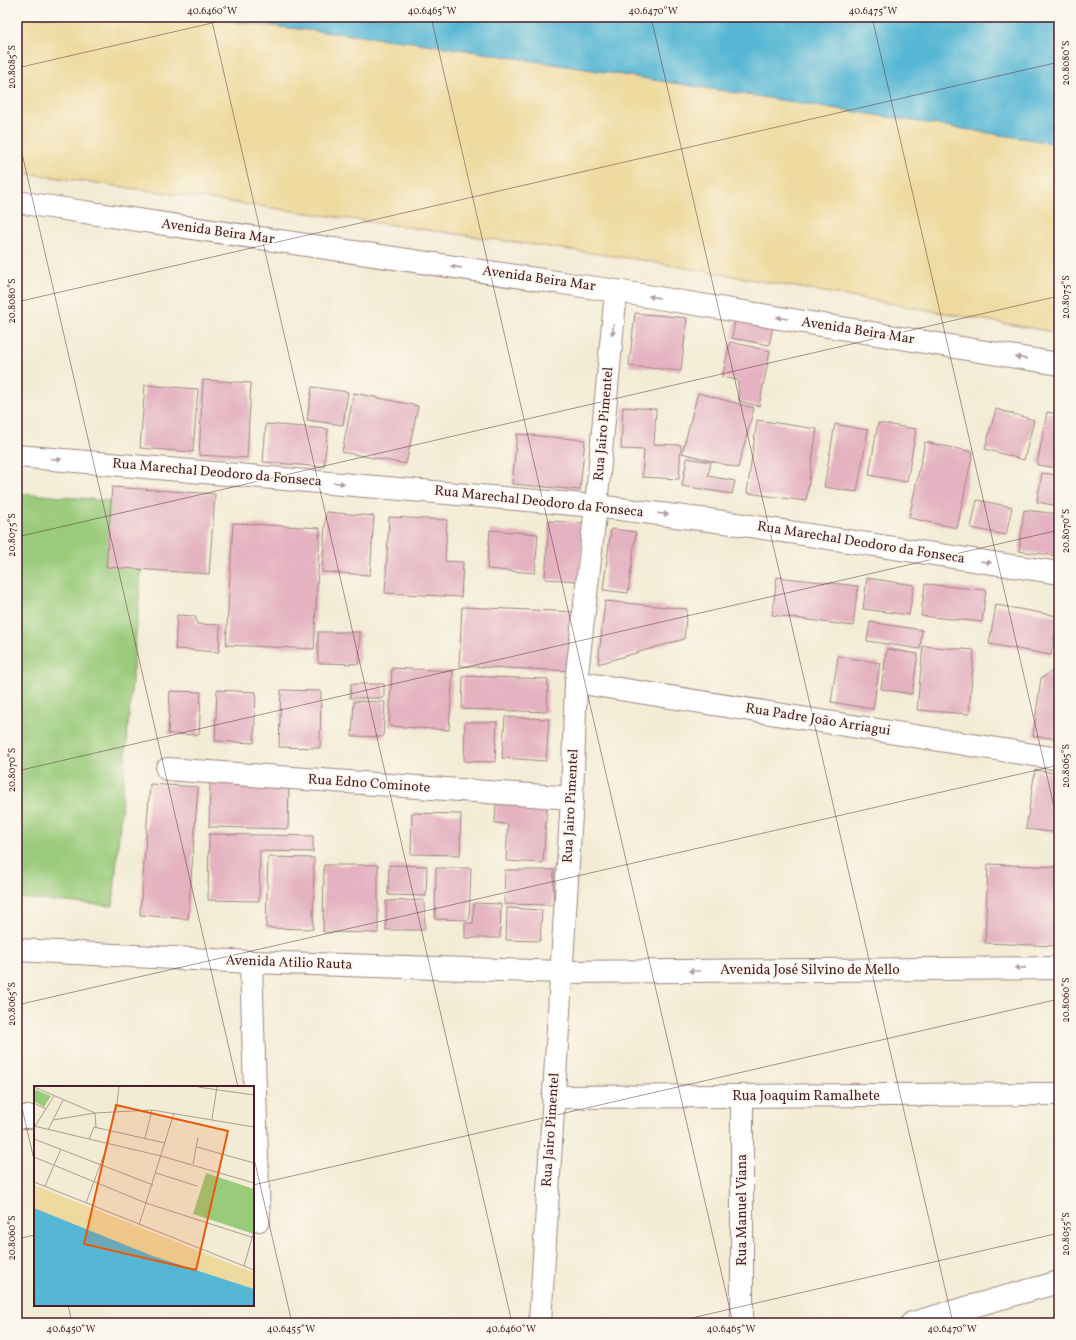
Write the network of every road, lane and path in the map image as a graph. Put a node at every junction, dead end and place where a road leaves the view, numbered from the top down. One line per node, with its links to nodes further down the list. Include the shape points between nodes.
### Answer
1 (17, 202): 2 (street, Avenida Beira Mar, one-way to 1)
2 (616, 291): 3 (street, Avenida Beira Mar, one-way to 2); 5 (street, Rua Jairo Pimentel, one-way to 5)
3 (1059, 364)
4 (17, 456): 5 (street, Rua Marechal Deodoro da Fonseca, one-way to 5)
5 (596, 506): 6 (street, Rua Marechal Deodoro da Fonseca, one-way to 6, via 724,522); 7 (street, Rua Jairo Pimentel)
6 (1059, 573)
7 (576, 682): 8 (street, Rua Padre João Arriagui); 10 (street, Rua Jairo Pimentel)
8 (1059, 758)
9 (167, 770): 10 (street, Rua Edno Cominote)
10 (572, 798): 14 (street, Rua Jairo Pimentel)
11 (17, 950): 12 (street, Avenida Atilio Rauta)
12 (251, 962): 14 (street, Avenida Atilio Rauta); 15 (street)
13 (1059, 968): 14 (street, Avenida José Silvino de Mello, one-way to 14)
14 (562, 972): 18 (street, Rua Jairo Pimentel)
15 (253, 1086)
16 (1059, 1094): 17 (street, Rua Joaquim Ramalhete)
17 (742, 1096): 18 (street, Rua Joaquim Ramalhete); 25 (street, Rua Manuel Viana)
18 (553, 1097): 24 (street, Rua Jairo Pimentel)
19 (17, 1117): 20 (street)
20 (34, 1117)
21 (254, 1126): 22 (street)
22 (259, 1220)
23 (1059, 1282): 26 (street)
24 (540, 1323)
25 (742, 1323)
26 (912, 1323)

